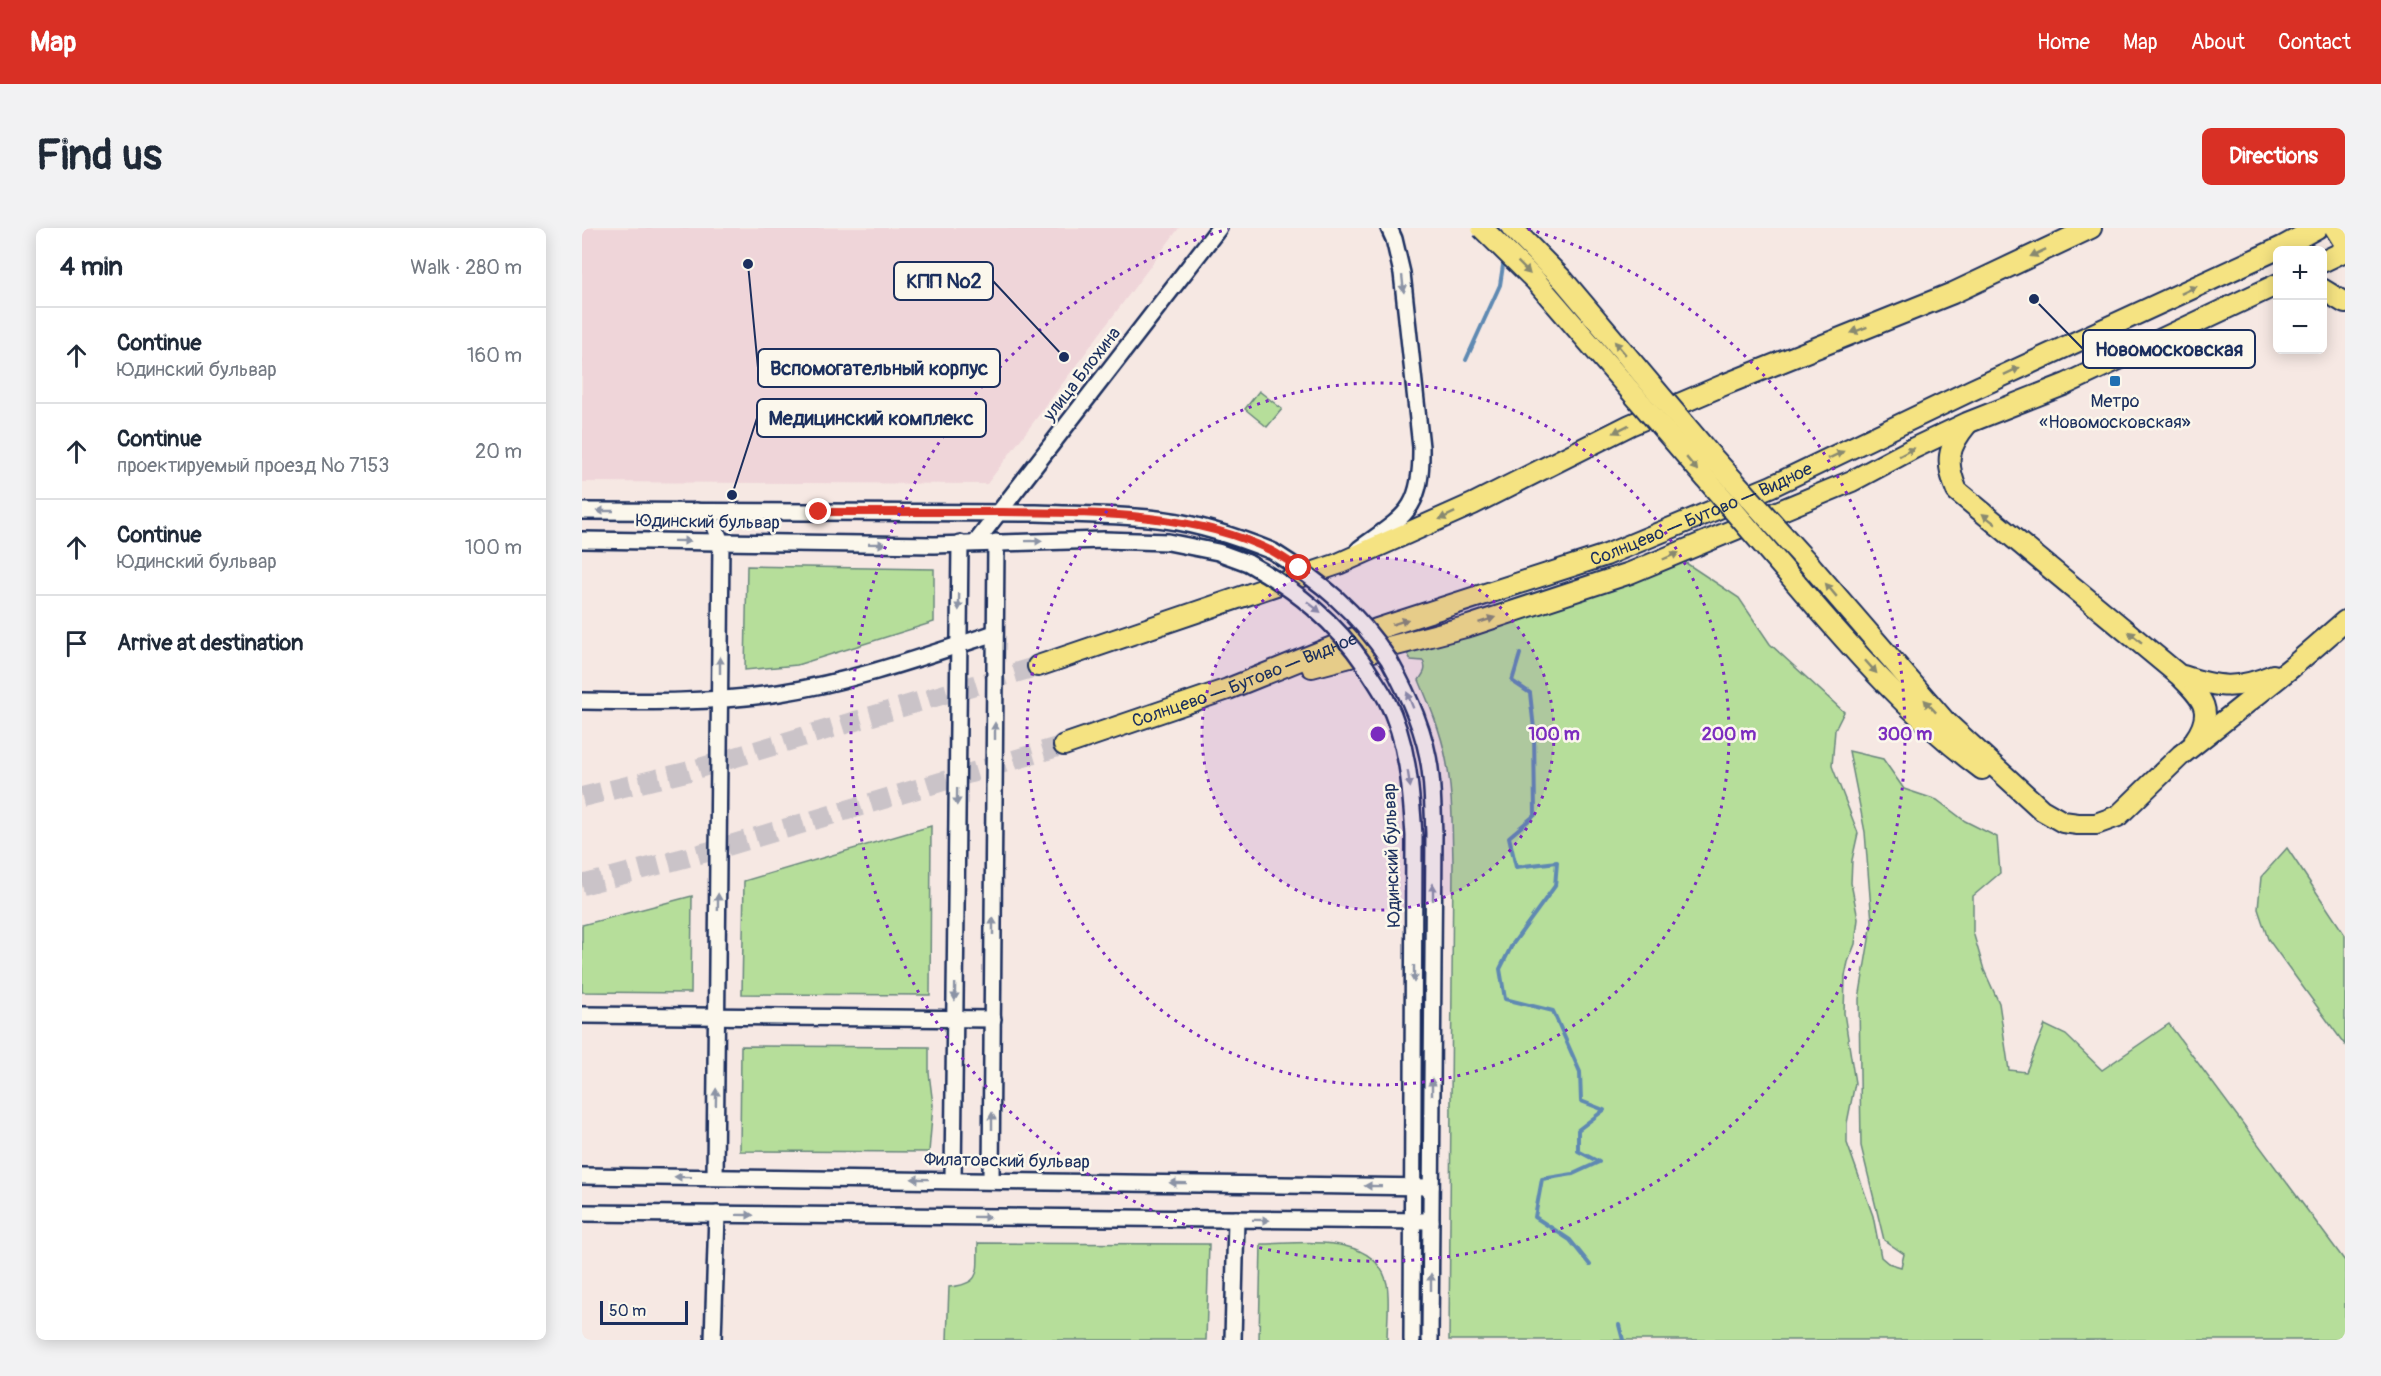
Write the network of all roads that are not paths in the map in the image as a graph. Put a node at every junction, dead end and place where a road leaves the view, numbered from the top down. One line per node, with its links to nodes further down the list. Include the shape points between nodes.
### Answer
1 (1219, 228): 17 (street, улица Блохина)
2 (1389, 228): 23 (street, one-way to 23, via 1402,273 1422,476 1407,512)
3 (1482, 228): 36 (main road, one-way to 36, bridge, via 1536,280 1901,700 1933,731)
4 (1512, 228): 36 (main road, one-way to 4, bridge, via 1944,720 1708,452 1564,281)
5 (2091, 228): 23 (main road, one-way to 23, via 1953,293 1630,425 1473,504)
6 (2317, 228): 31 (main road, Солнцево — Бутово — Видное, one-way to 6, via 1377,629 1606,555 1772,486)
7 (2335, 228): 8 (main road)
8 (2345, 244)
9 (2345, 251): 10 (main road)
10 (2327, 260)
11 (2273, 287): 14 (main road, via 2066,384)
12 (2327, 292): 13 (main road)
13 (2345, 303)
14 (1967, 423): 30 (main road, one-way to 14, via 1957,491 1949,466 1951,451 1954,439); 31 (main road, one-way to 14, via 1470,626 1630,573 1852,481)
15 (582, 511): 16 (street, Юдинский бульвар, one-way to 15)
16 (696, 511): 17 (street, Юдинский бульвар); 19 (street, via 714,524)
17 (1000, 512): 20 (street, улица Блохина); 46 (street, Юдинский бульвар, one-way to 17, bridge, via 1431,776 1424,738 1408,694 1389,660 1342,602 1272,551 1210,529 1165,520)
18 (582, 540): 19 (street, Юдинский бульвар, one-way to 19)
19 (721, 542): 22 (street, Юдинский бульвар, one-way to 22); 32 (street, one-way to 19)
20 (976, 542): 21 (street, Юдинский бульвар); 22 (street, Юдинский бульвар)
21 (996, 542): 26 (street); 45 (street, Юдинский бульвар, one-way to 45, bridge, via 1168,542 1218,552 1283,582 1323,614 1366,667 1387,700 1411,783)
22 (960, 543): 27 (street, one-way to 27)
23 (1338, 564): 29 (main road)
24 (2345, 608): 28 (main road)
25 (2345, 621): 28 (main road)
26 (995, 633): 27 (street); 40 (street, one-way to 26)
27 (959, 645): 32 (street, via 827,683); 39 (street, one-way to 39)
28 (2299, 661): 30 (main road, via 2239,687); 35 (main road)
29 (1038, 666)
30 (2180, 675): 35 (main road, via 2195,691 2207,717)
31 (1228, 689): 34 (main road, Солнцево — Бутово — Видное)
32 (720, 700): 33 (street); 38 (street, one-way to 32)
33 (582, 701)
34 (1064, 745)
35 (2188, 749): 36 (main road, via 2118,816 2096,824 2063,822)
36 (2034, 804)
37 (582, 1015): 38 (street)
38 (717, 1017): 39 (street); 42 (street, one-way to 38)
39 (955, 1018): 40 (street); 43 (street)
40 (993, 1019): 44 (street, one-way to 40)
41 (582, 1176): 42 (street, Филатовский бульвар, one-way to 41)
42 (716, 1177): 43 (street, Филатовский бульвар, one-way to 42)
43 (953, 1179): 44 (street, Филатовский бульвар)
44 (991, 1179): 45 (street, Филатовский бульвар, one-way to 44)
45 (1413, 1187): 46 (street, Филатовский бульвар); 50 (street, Юдинский бульвар)
46 (1431, 1187): 51 (street)
47 (582, 1213): 48 (street)
48 (717, 1214): 49 (street, one-way to 49); 52 (street)
49 (1236, 1219): 50 (street, one-way to 50); 53 (street)
50 (1413, 1221): 51 (street); 54 (street, Юдинский бульвар)
51 (1431, 1221): 55 (street, one-way to 51)
52 (713, 1340)
53 (1233, 1340)
54 (1412, 1340)
55 (1430, 1340)

